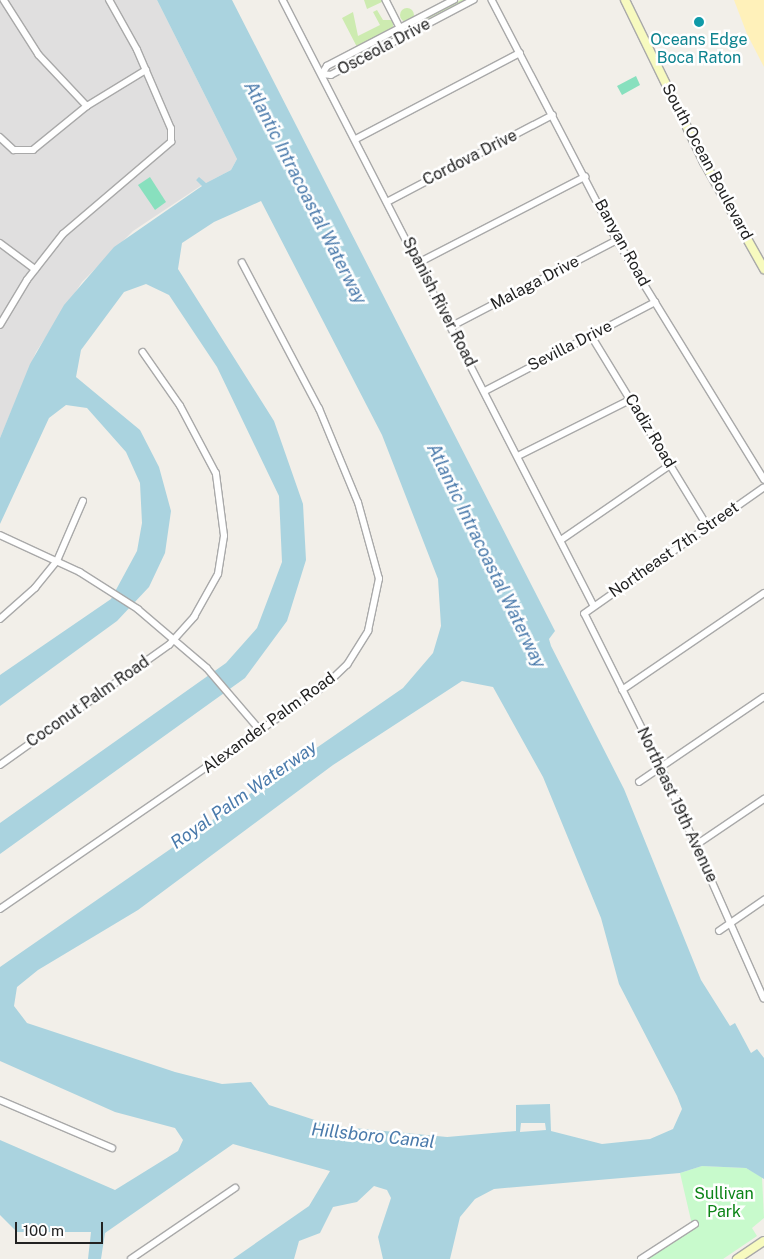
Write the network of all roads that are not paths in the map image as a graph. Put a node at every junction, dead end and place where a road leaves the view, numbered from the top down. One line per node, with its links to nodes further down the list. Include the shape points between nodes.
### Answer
1 (4, 0): 14 (street, via 39,55)
2 (109, 0): 12 (street)
3 (283, 0): 13 (street, Spanish River Road)
4 (386, 0): 9 (street)
5 (454, 0): 9 (street, Osceola Drive)
6 (473, 0): 10 (street, Osceola Drive)
7 (492, 0): 11 (street, Banyan Road)
8 (625, 0): 25 (main road, South Ocean Boulevard, via 704,162)
9 (401, 28): 10 (street); 13 (street, Osceola Drive, via 327,66)
10 (405, 36): 13 (street, Osceola Drive, via 331,76)
11 (520, 53): 15 (street, Banyan Road); 17 (street)
12 (146, 70): 14 (street); 24 (street, via 171,129 170,143 98,200)
13 (322, 74): 17 (street, Spanish River Road)
14 (87, 106): 16 (street, via 33,150 14,150)
15 (553, 115): 18 (street, Banyan Road); 19 (street, Cordova Drive)
16 (0, 137)
17 (356, 140): 19 (street, Spanish River Road)
18 (585, 177): 20 (street, Banyan Road); 22 (street)
19 (387, 202): 22 (street, Spanish River Road)
20 (618, 240): 26 (street, Banyan Road); 28 (street, Malaga Drive)
21 (0, 243): 24 (street)
22 (420, 262): 28 (street, Spanish River Road)
23 (242, 263): 49 (street, Alexander Palm Road, via 333,440 358,502 379,579 368,631 347,666)
24 (35, 269): 27 (street)
25 (764, 269)
26 (655, 302): 29 (street, Sevilla Drive); 35 (street, Banyan Road)
27 (0, 325)
28 (452, 326): 31 (street, Spanish River Road)
29 (591, 335): 31 (street, Sevilla Drive); 32 (street, Cadiz Road)
30 (143, 353): 46 (street, Coconut Palm Road, via 192,427 216,474 223,509 218,574 204,603)
31 (485, 391): 33 (street, Spanish River Road)
32 (630, 400): 33 (street); 34 (street, Cadiz Road)
33 (518, 456): 40 (street, Spanish River Road)
34 (670, 465): 38 (street, Cadiz Road); 40 (street)
35 (764, 479)
36 (764, 488): 38 (street, Northeast 7th Street)
37 (83, 500): 41 (street)
38 (708, 526): 43 (street, Northeast 7th Street)
39 (2, 536): 41 (street)
40 (561, 540): 43 (street, Spanish River Road)
41 (57, 561): 45 (street, via 36,588); 46 (street, via 138,608)
42 (764, 593): 47 (street)
43 (594, 606): 44 (street, Northeast 7th Street)
44 (585, 614): 47 (street, Northeast 19th Avenue)
45 (0, 619)
46 (175, 638): 49 (street, via 232,695); 50 (street, Coconut Palm Road)
47 (622, 690): 51 (street, Northeast 19th Avenue)
48 (764, 696): 51 (street)
49 (261, 731): 56 (street, Alexander Palm Road)
50 (0, 764)
51 (662, 766): 52 (street); 54 (street, Northeast 19th Avenue)
52 (639, 782)
53 (764, 799): 54 (street)
54 (696, 845): 57 (street, Northeast 19th Avenue)
55 (764, 900): 57 (street)
56 (0, 909)
57 (730, 923): 58 (street); 59 (street, Northeast 19th Avenue)
58 (719, 931)
59 (764, 998)
60 (0, 1100): 61 (street)
61 (112, 1148)
62 (235, 1188): 65 (street)
63 (695, 1224): 66 (street)
64 (763, 1242): 67 (main road)
65 (131, 1259)
66 (641, 1259)
67 (737, 1259)

